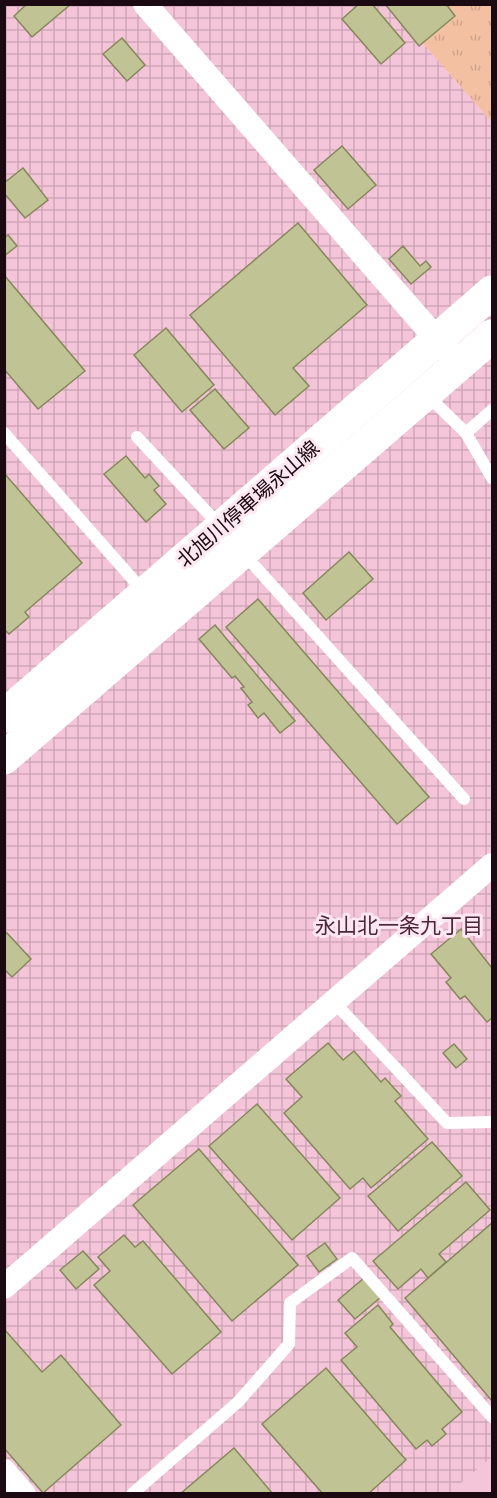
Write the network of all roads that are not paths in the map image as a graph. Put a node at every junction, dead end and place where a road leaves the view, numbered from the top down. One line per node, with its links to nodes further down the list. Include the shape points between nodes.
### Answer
1 (145, 4): 4 (street)
2 (492, 292): 4 (main road, 北旭川停車場永山線)
3 (492, 336): 5 (main road, 北旭川停車場永山線)
4 (437, 340): 5 (street); 6 (main road, 北旭川停車場永山線)
5 (459, 365): 6 (main road, 北旭川停車場永山線)
6 (414, 382): 9 (lane); 12 (main road, 北旭川停車場永山線)
7 (492, 410): 9 (lane)
8 (4, 432): 13 (lane)
9 (466, 433): 11 (lane)
10 (137, 437): 12 (lane)
11 (492, 478)
12 (232, 540): 13 (main road, 北旭川停車場永山線); 16 (lane)
13 (155, 606): 14 (main road, 北旭川停車場永山線); 15 (main road, 北旭川停車場永山線)
14 (4, 716)
15 (4, 758)
16 (464, 799)
17 (492, 865): 18 (street)
18 (334, 1002): 19 (lane, via 447,1123); 20 (street)
19 (492, 1122)
20 (4, 1287)
21 (492, 1417): 24 (lane, via 352,1258 290,1303 289,1344 238,1402)
22 (4, 1472): 23 (street)
23 (24, 1494)
24 (132, 1494)

